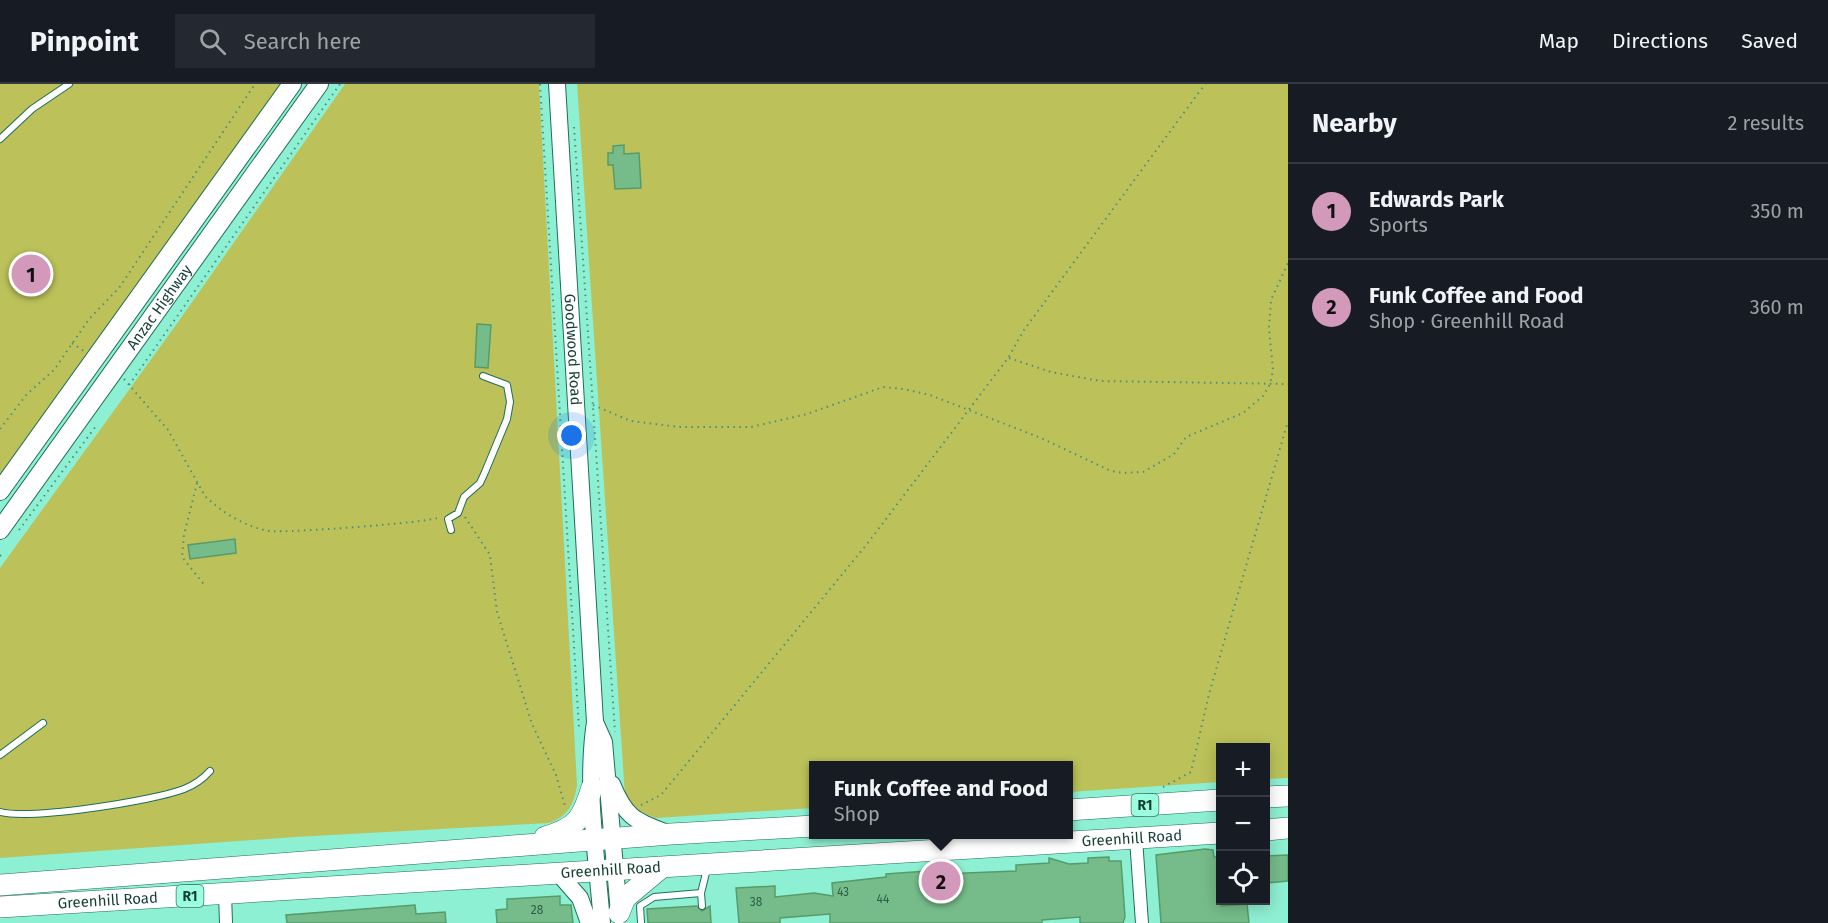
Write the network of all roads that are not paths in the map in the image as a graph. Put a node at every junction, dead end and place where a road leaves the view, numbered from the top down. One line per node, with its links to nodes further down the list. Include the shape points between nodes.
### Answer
1 (69, 84): 5 (lane, via 32,109)
2 (292, 84): 7 (main road, Anzac Highway)
3 (319, 84): 9 (main road, Anzac Highway)
4 (557, 84): 10 (main road, Goodwood Road)
5 (0, 139)
6 (483, 376): 8 (lane, via 507,385 507,419 480,483 464,497 458,513 448,519)
7 (0, 491)
8 (451, 530)
9 (8, 531)
10 (595, 722): 13 (main road, Goodwood Road, via 604,742); 15 (main road, Goodwood Road)
11 (43, 723): 12 (lane)
12 (0, 755)
13 (606, 770): 25 (main road, via 628,815); 27 (main road, Goodwood Road)
14 (210, 771): 20 (lane, via 204,779 183,789 120,804 38,813)
15 (592, 787): 27 (main road, Goodwood Road); 30 (highway, via 585,813 578,821 566,830)
16 (1288, 796): 17 (highway)
17 (1270, 797)
18 (1216, 800): 19 (highway, R1)
19 (1076, 809): 28 (highway, via 1139,820)
20 (0, 812)
21 (809, 826): 25 (highway, Greenhill Road / R1)
22 (1288, 828): 23 (highway)
23 (1270, 830)
24 (1216, 833): 28 (highway, Greenhill Road / R1)
25 (671, 834): 27 (highway, Greenhill Road / R1)
26 (1073, 838): 29 (highway)
27 (604, 839): 30 (highway, Greenhill Road / R1); 34 (main road, Goodwood Road)
28 (1136, 839): 29 (highway, Greenhill Road / R1); 48 (street)
29 (1082, 842): 32 (highway, Greenhill Road / R1)
30 (518, 845): 31 (highway, Greenhill Road / R1)
31 (315, 861): 36 (highway, Greenhill Road / R1); 38 (highway, via 341,867 370,865 378,868)
32 (708, 865): 33 (highway, Greenhill Road / R1); 39 (lane)
33 (661, 868): 34 (highway, Greenhill Road / R1); 44 (highway, via 625,898)
34 (607, 871): 35 (highway, Greenhill Road / R1); 44 (main road, Goodwood Road)
35 (559, 874): 38 (highway, Greenhill Road / R1); 46 (main road, via 580,898)
36 (86, 878): 37 (highway, Greenhill Road / R1); 41 (highway, via 87,888 95,891 125,889)
37 (0, 885)
38 (380, 885): 40 (highway, Greenhill Road / R1)
39 (702, 893): 42 (lane); 47 (lane, via 654,897 640,906)
40 (225, 894): 41 (highway, Greenhill Road / R1); 45 (street)
41 (147, 898): 43 (highway, Greenhill Road / R1)
42 (702, 906)
43 (0, 907)
44 (613, 920)
45 (226, 923)
46 (589, 923)
47 (641, 923)
48 (1142, 923)

